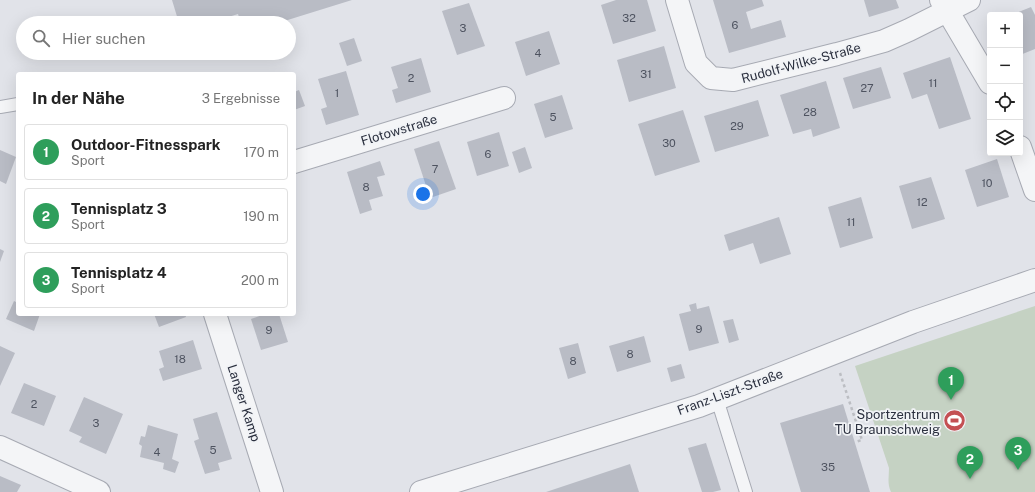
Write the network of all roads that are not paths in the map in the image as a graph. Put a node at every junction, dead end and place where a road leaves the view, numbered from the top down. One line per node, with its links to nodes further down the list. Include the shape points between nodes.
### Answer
1 (677, 0): 3 (street, Rudolf-Wilke-Straße, via 696,63 712,78 733,80 884,41)
2 (969, 0): 3 (street, Rudolf-Wilke-Straße)
3 (944, 6): 4 (street)
4 (987, 78)
5 (504, 98): 9 (street, Flotowstraße)
6 (16, 104): 7 (lane)
7 (0, 107)
8 (1023, 156): 10 (street)
9 (296, 161)
10 (1035, 190)
11 (1035, 280): 13 (street, Franz-Liszt-Straße, via 913,322)
12 (216, 316): 16 (street, Langer Kamp)
13 (717, 399): 17 (street, Franz-Liszt-Straße); 18 (lane)
14 (0, 447): 15 (street)
15 (99, 492)
16 (272, 492)
17 (421, 492)
18 (746, 492)

